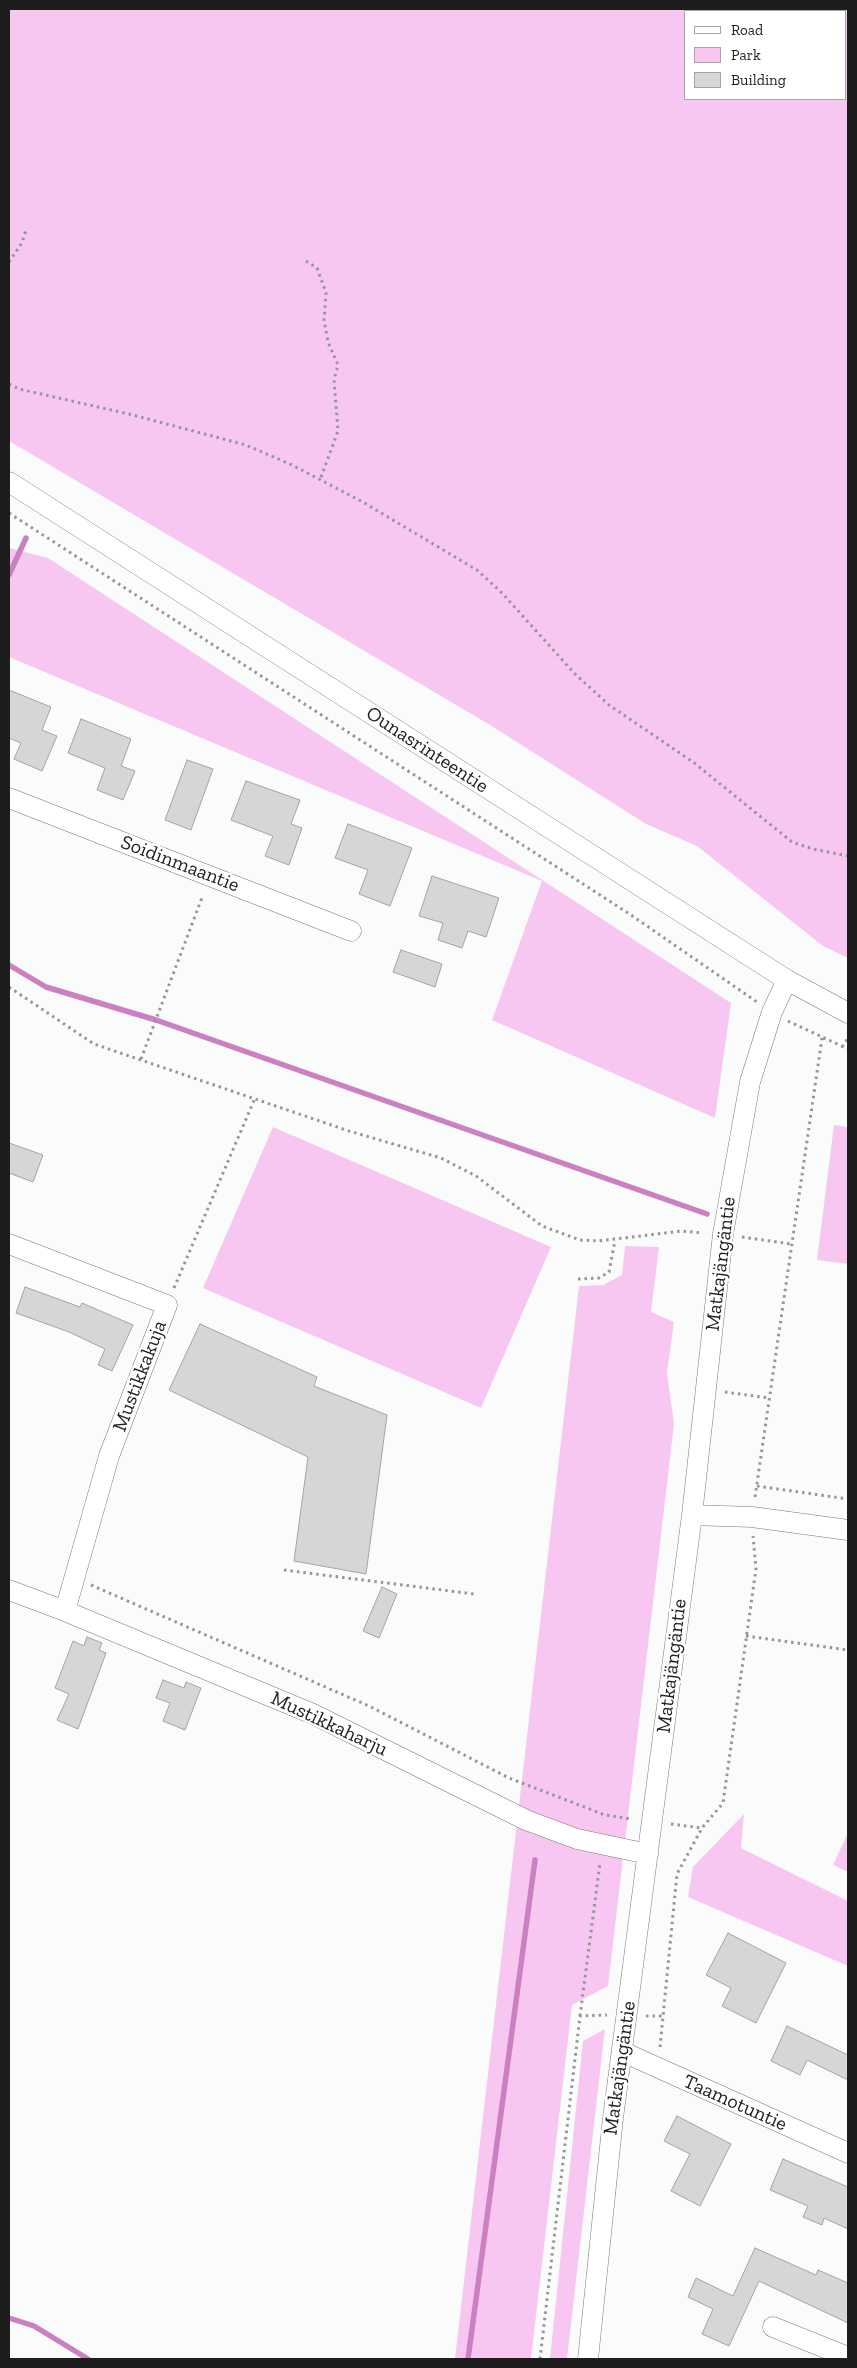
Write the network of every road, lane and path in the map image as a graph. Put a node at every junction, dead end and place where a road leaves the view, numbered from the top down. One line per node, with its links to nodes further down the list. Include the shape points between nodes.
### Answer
1 (26, 230): 3 (path, via 22,243)
2 (306, 261): 5 (path, via 317,268 326,293 324,320 328,342 338,365 334,380 338,431)
3 (9, 262)
4 (9, 384): 5 (path, via 246,446)
5 (320, 480): 9 (path, via 477,570 608,705 693,762 792,842)
6 (9, 482): 12 (street, Ounasrinteentie)
7 (9, 513): 14 (path, via 631,915)
8 (9, 798): 10 (street, Soidinmaantie)
9 (848, 856)
10 (211, 875): 11 (street, Soidinmaantie); 19 (path)
11 (352, 931)
12 (787, 980): 14 (street, Matkajängäntie); 15 (street, Ounasrinteentie)
13 (9, 987): 19 (path, via 94,1044)
14 (772, 1012): 17 (path); 21 (street, Matkajängäntie, via 748,1091)
15 (848, 1013)
16 (848, 1038): 17 (path)
17 (842, 1047): 18 (path)
18 (848, 1049)
19 (141, 1060): 20 (path)
20 (255, 1098): 22 (path, via 349,1131 441,1158 476,1176 542,1226 580,1240); 26 (path)
21 (723, 1234): 22 (path, via 682,1231); 24 (path); 31 (street, Matkajängäntie)
22 (615, 1240): 25 (path, via 608,1272 599,1278)
23 (9, 1244): 26 (street, Mustikkakuja)
24 (791, 1244)
25 (578, 1279)
26 (167, 1305): 34 (street, Mustikkakuja, via 109,1456)
27 (725, 1392): 28 (path)
28 (769, 1398)
29 (757, 1486): 30 (path)
30 (848, 1499)
31 (692, 1515): 32 (street, via 752,1517); 41 (street, Matkajängäntie)
32 (848, 1530)
33 (284, 1570): 36 (path)
34 (73, 1577): 37 (street, Mustikkakuja); 40 (path, via 360,1702 509,1778)
35 (9, 1590): 37 (street, Mustikkaharju)
36 (474, 1594)
37 (65, 1611): 43 (street, Mustikkaharju, via 313,1714 526,1820 578,1839)
38 (746, 1636): 39 (path)
39 (848, 1650)
40 (605, 1815): 41 (path); 43 (path)
41 (652, 1821): 42 (path); 44 (street, Matkajängäntie)
42 (702, 1828)
43 (603, 1844): 44 (street, Mustikkaharju); 46 (path)
44 (648, 1854): 45 (street, Matkajängäntie)
45 (627, 2015): 46 (path); 47 (street, Matkajängäntie); 48 (path, via 663,2016)
46 (580, 2016): 52 (path)
47 (623, 2052): 48 (street, Taamotuntie); 53 (street, Matkajängäntie)
48 (657, 2068): 49 (street, Taamotuntie)
49 (848, 2153)
50 (773, 2326): 51 (street)
51 (848, 2357)
52 (540, 2359)
53 (588, 2359)

